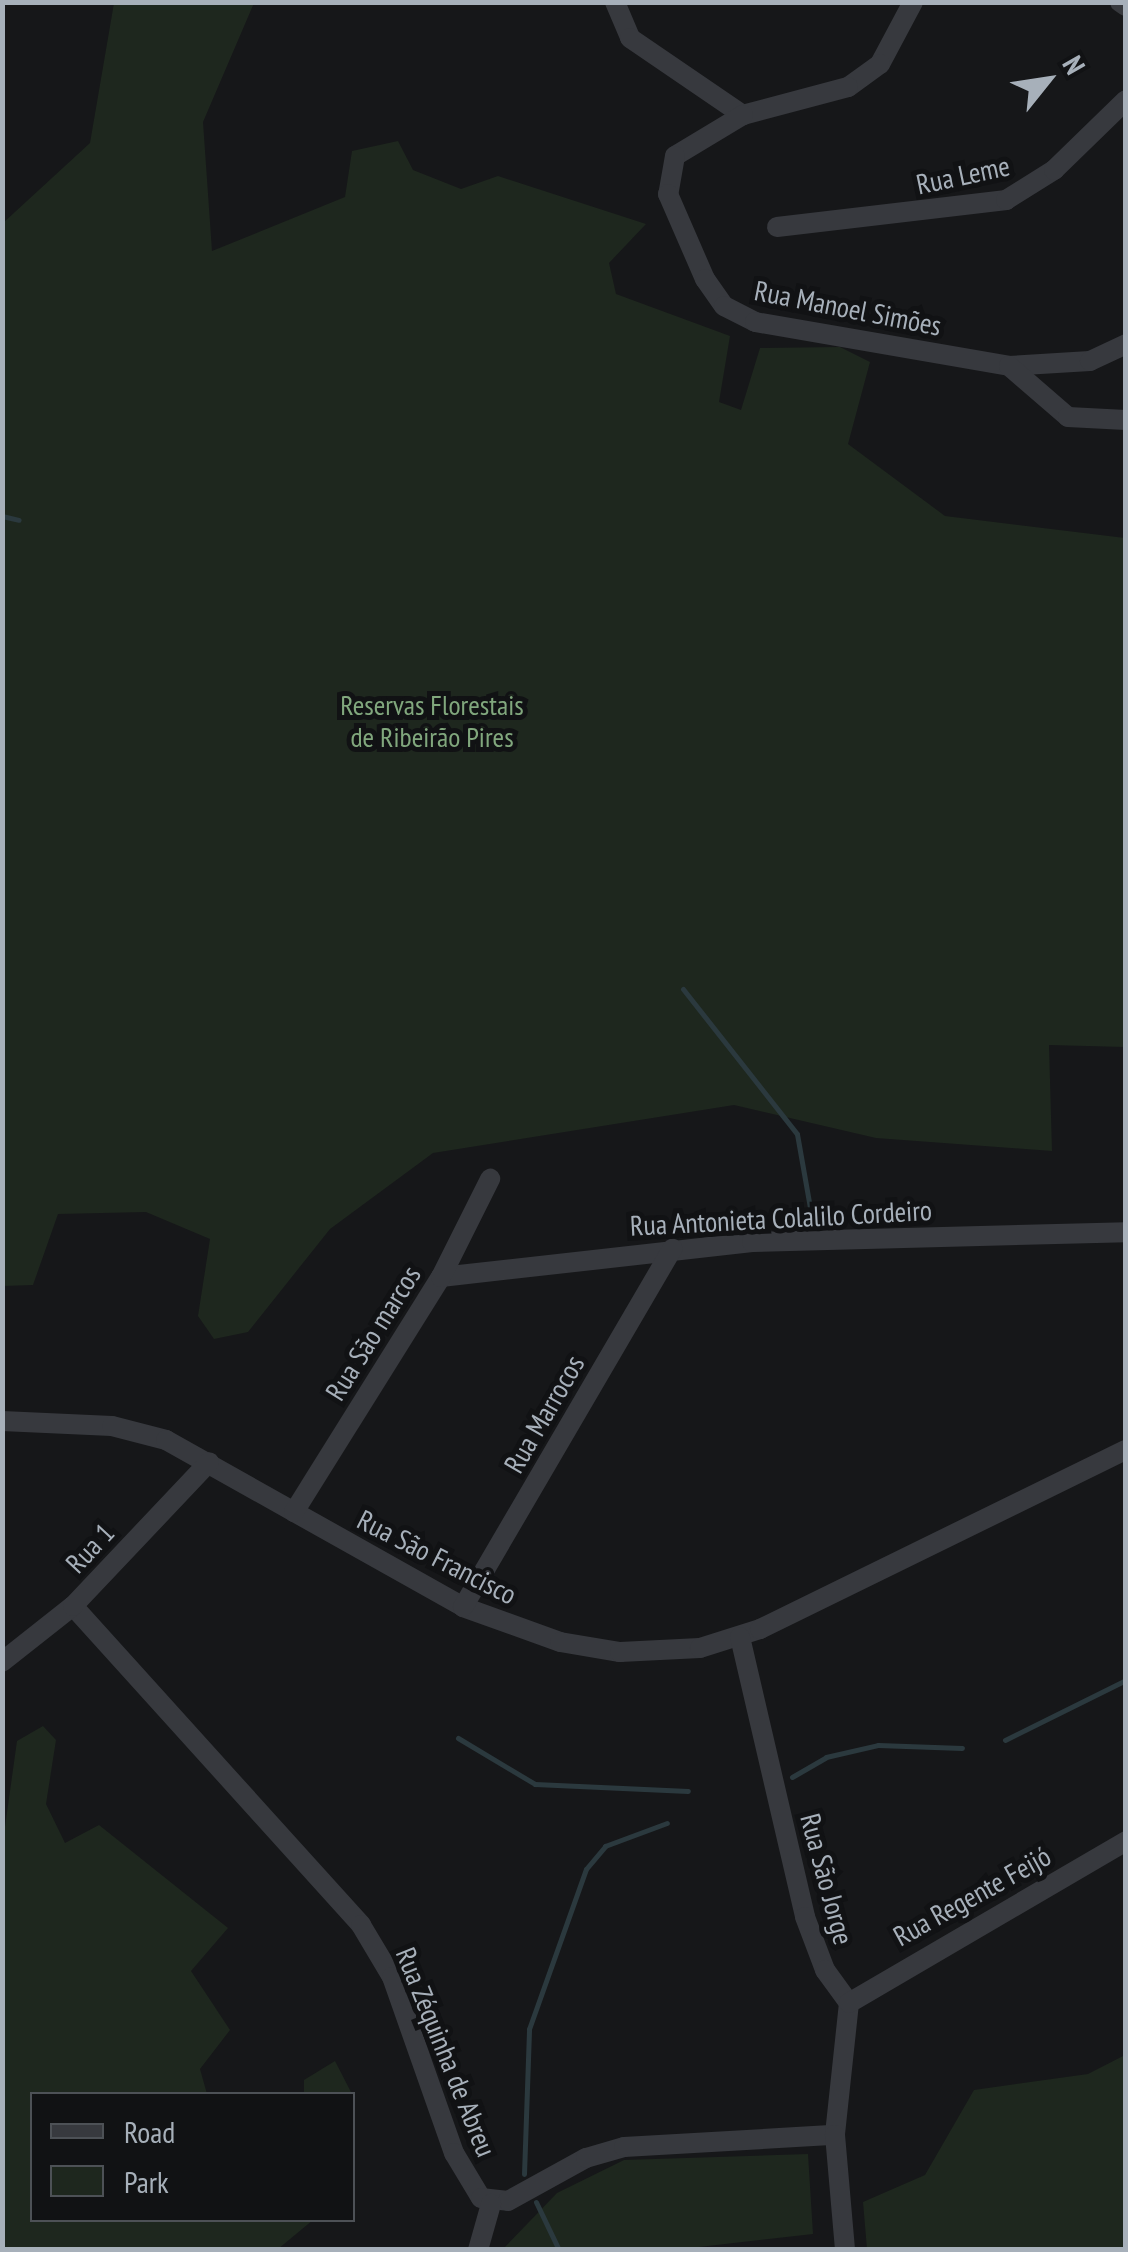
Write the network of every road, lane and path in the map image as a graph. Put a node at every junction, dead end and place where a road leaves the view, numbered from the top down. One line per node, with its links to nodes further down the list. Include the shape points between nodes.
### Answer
1 (616, 2): 4 (street, via 630,38)
2 (914, 2): 4 (street, Rua Manoel Simões, via 880,64 848,87)
3 (1126, 100): 5 (street, Rua Leme, via 1044,178 1006,200)
4 (742, 116): 7 (street, Rua Manoel Simões, via 698,136 675,156 668,178 677,226 724,306 755,322)
5 (777, 227)
6 (1126, 344): 7 (street, Rua Manoel Simões, via 1090,361)
7 (1009, 366): 8 (street, via 1068,417)
8 (1126, 420)
9 (490, 1179): 12 (street, Rua São marcos)
10 (1126, 1232): 11 (street, Rua Antonieta Colalilo Cordeiro)
11 (672, 1249): 12 (street, Rua Antonieta Colalilo Cordeiro); 18 (street, Rua Marrocos)
12 (441, 1278): 16 (street, Rua São marcos)
13 (2, 1421): 15 (street, Rua São Francisco, via 112,1426)
14 (1126, 1450): 19 (street, Rua São Francisco)
15 (209, 1462): 16 (street, Rua São Francisco); 17 (street, Rua 1)
16 (294, 1512): 18 (street, Rua São Francisco)
17 (74, 1606): 20 (street, Rua 1); 24 (street, Rua Zéquinha de Abreu, via 361,1925 392,1977 464,2176)
18 (463, 1608): 19 (street, Rua São Francisco, via 560,1642 620,1652)
19 (740, 1638): 22 (street, Rua São Jorge, via 805,1917 824,1970)
20 (2, 1662)
21 (1126, 1841): 22 (street, Rua Regente Feijó)
22 (848, 2004): 23 (street)
23 (835, 2135): 24 (street, via 613,2150); 26 (street)
24 (490, 2204): 25 (street)
25 (478, 2250)
26 (845, 2250)

